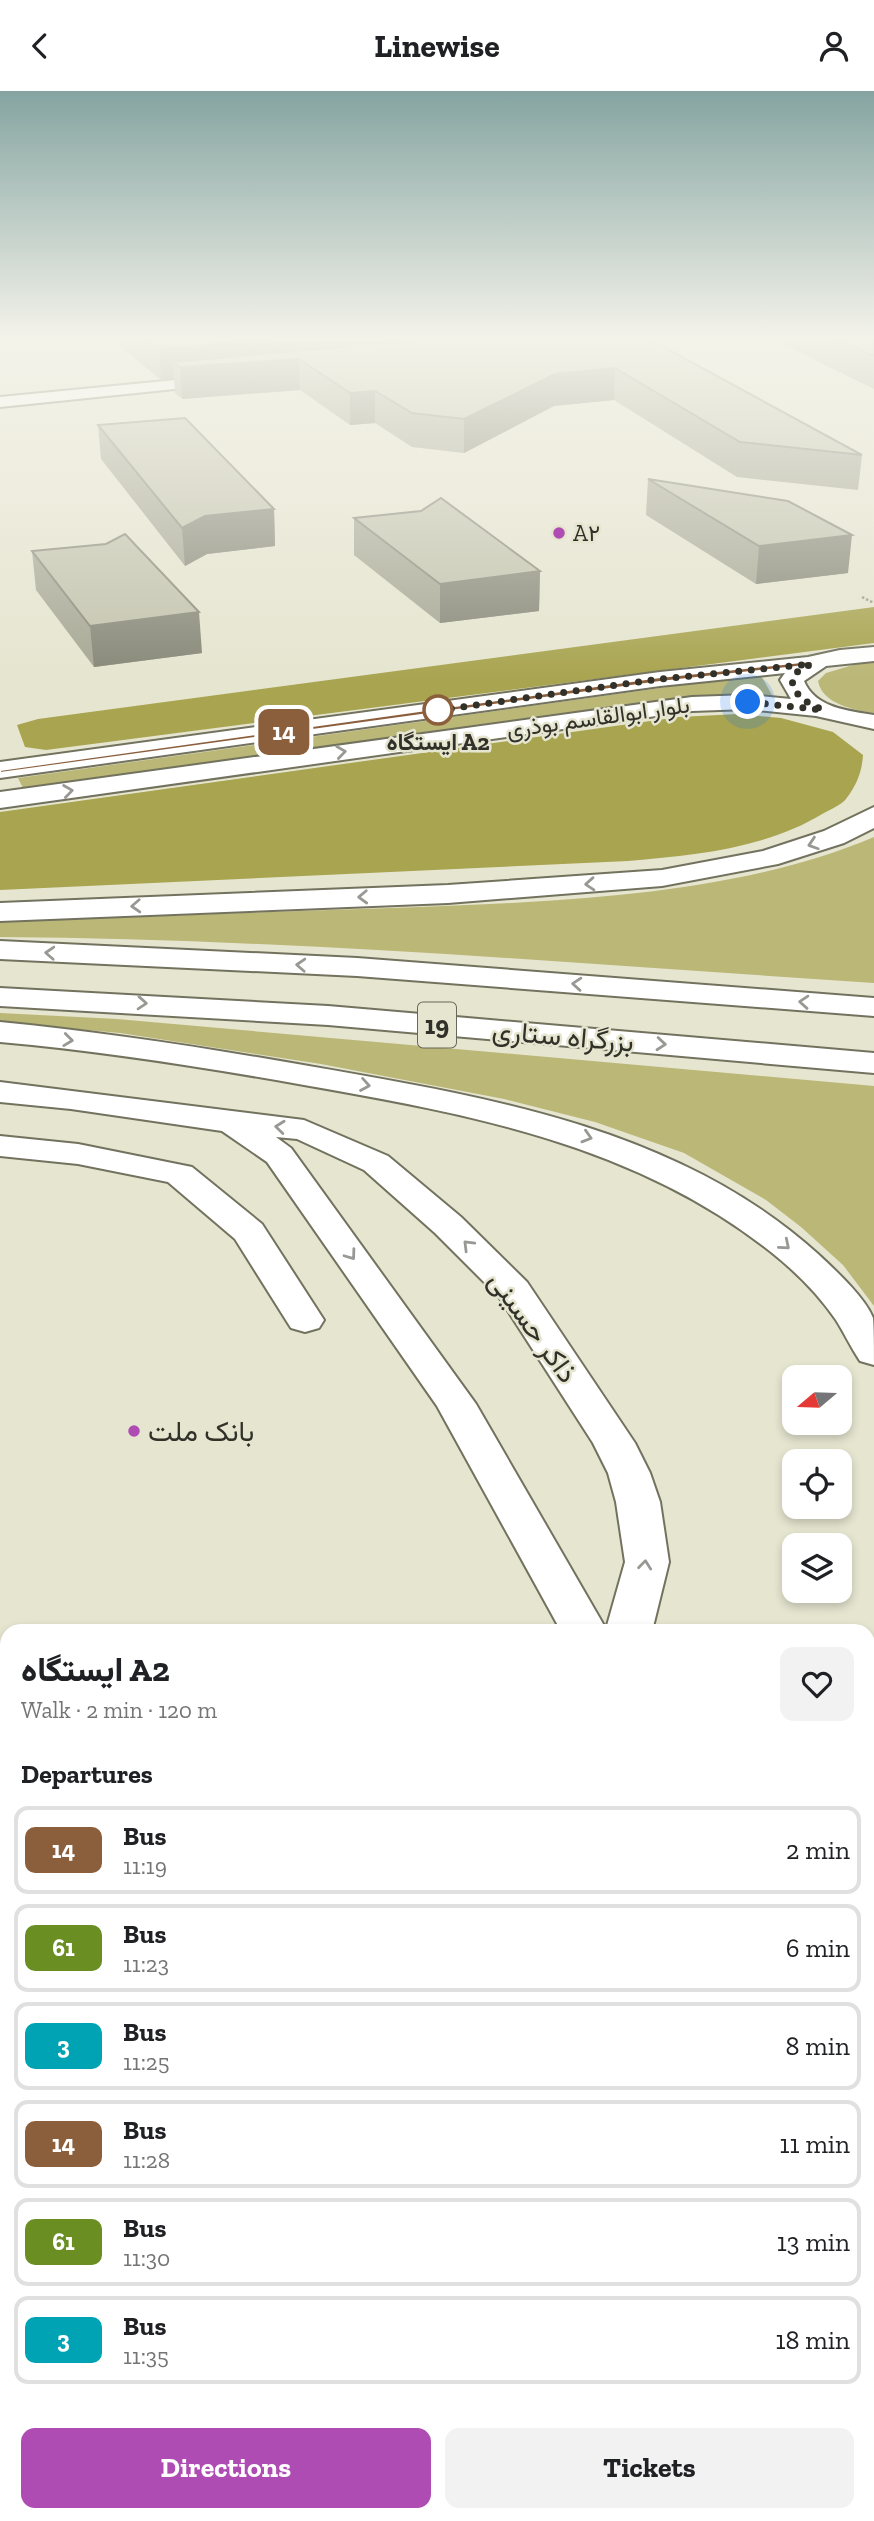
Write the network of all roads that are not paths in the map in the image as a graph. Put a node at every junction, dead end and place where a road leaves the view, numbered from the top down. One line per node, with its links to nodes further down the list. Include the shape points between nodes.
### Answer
1 (874, 654): 2 (main road, بلوار ابوالقاسم بوذری)
2 (811, 664): 3 (main road, via 792,680 794,691); 7 (main road, بلوار ابوالقاسم بوذری, via 660,679)
3 (823, 710): 4 (main road); 8 (main road, بلوار ابوالقاسم بوذری, one-way to 3, via 692,704 748,702)
4 (849, 718): 5 (main road); 6 (main road)
5 (874, 722)
6 (874, 731)
7 (0, 770)
8 (0, 800)
9 (874, 815): 10 (main road, one-way to 10, via 834,837 768,859 662,878 448,894)
10 (0, 912)
11 (0, 950): 13 (main road, بزرگراه ستاری / 19, one-way to 11, via 357,967)
12 (0, 997): 15 (main road, بزرگراه ستاری / 19, one-way to 15, via 308,1014)
13 (873, 1007)
14 (0, 1033): 20 (main road, one-way to 20, via 185,1054 396,1091 535,1121 611,1144 681,1175 752,1218 813,1268 865,1333)
15 (874, 1063)
16 (0, 1092): 17 (main road, ذاکر حسینی)
17 (232, 1122): 21 (main road, ذاکر حسینی, one-way to 21, via 279,1155 456,1404); 22 (main road, ذاکر حسینی, one-way to 17, via 647,1562 629,1473 514,1290 376,1163 304,1130)
18 (0, 1146): 19 (main road, via 78,1154 180,1174 249,1232)
19 (305, 1320)
20 (874, 1353)
21 (580, 1624)
22 (631, 1624)

